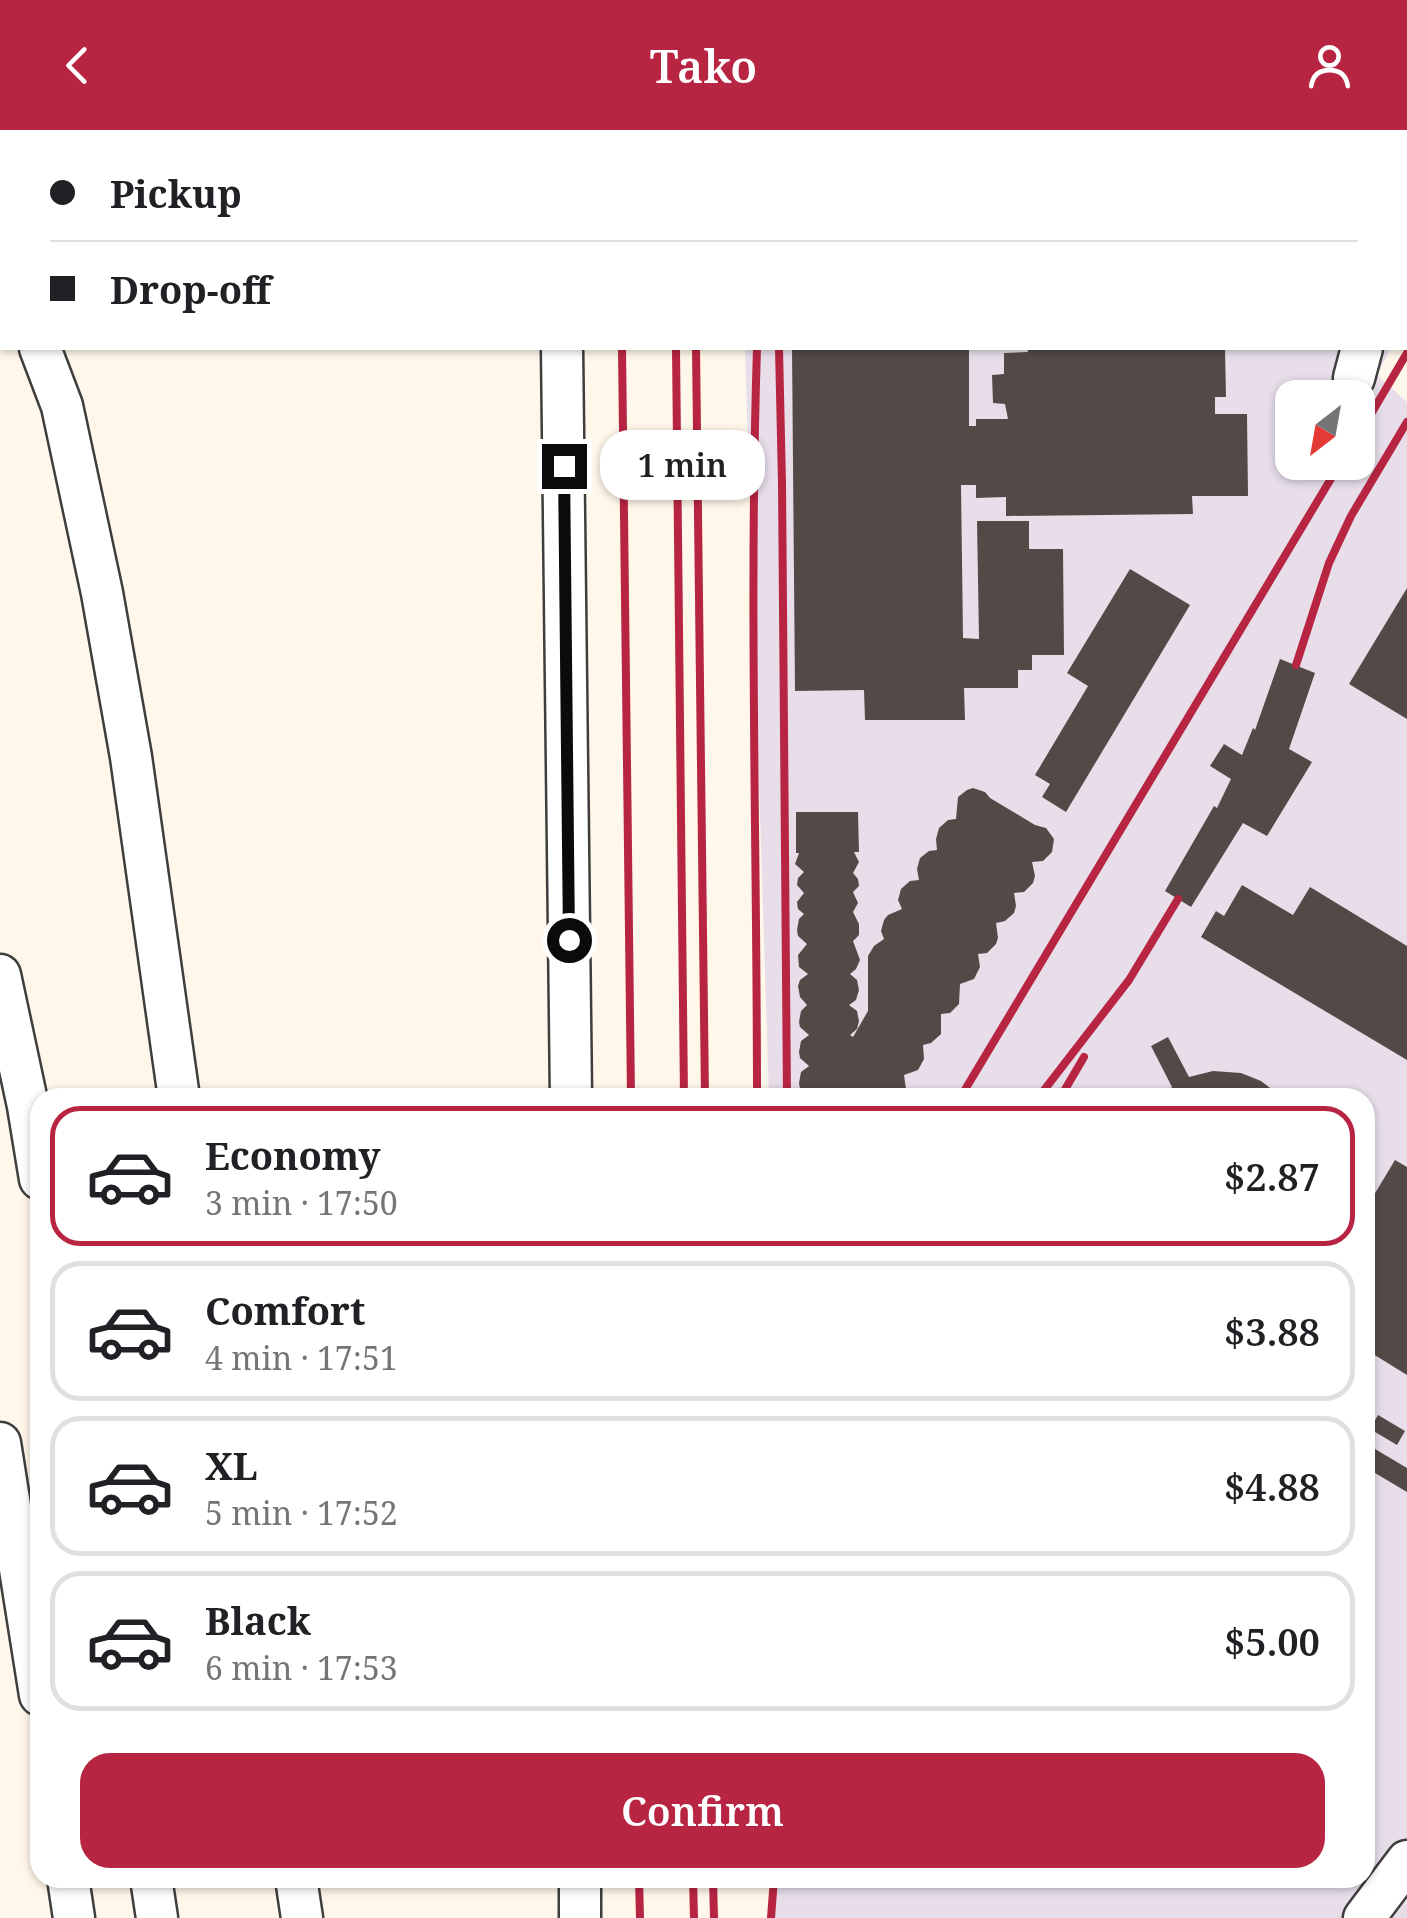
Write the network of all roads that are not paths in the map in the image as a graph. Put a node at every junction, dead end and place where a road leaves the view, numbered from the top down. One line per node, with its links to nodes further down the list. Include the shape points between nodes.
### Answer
1 (41, 350): 4 (lane, via 62,406 102,594)
2 (562, 350): 5 (lane)
3 (0, 976): 6 (lane)
4 (178, 1088)
5 (571, 1088)
6 (30, 1118)
7 (0, 1443): 8 (lane)
8 (30, 1632)
9 (1407, 1861): 18 (lane)
10 (70, 1888): 14 (lane)
11 (152, 1888): 15 (lane)
12 (298, 1888): 16 (lane)
13 (580, 1888): 17 (lane)
14 (74, 1918)
15 (157, 1918)
16 (302, 1918)
17 (580, 1918)
18 (1364, 1918)

